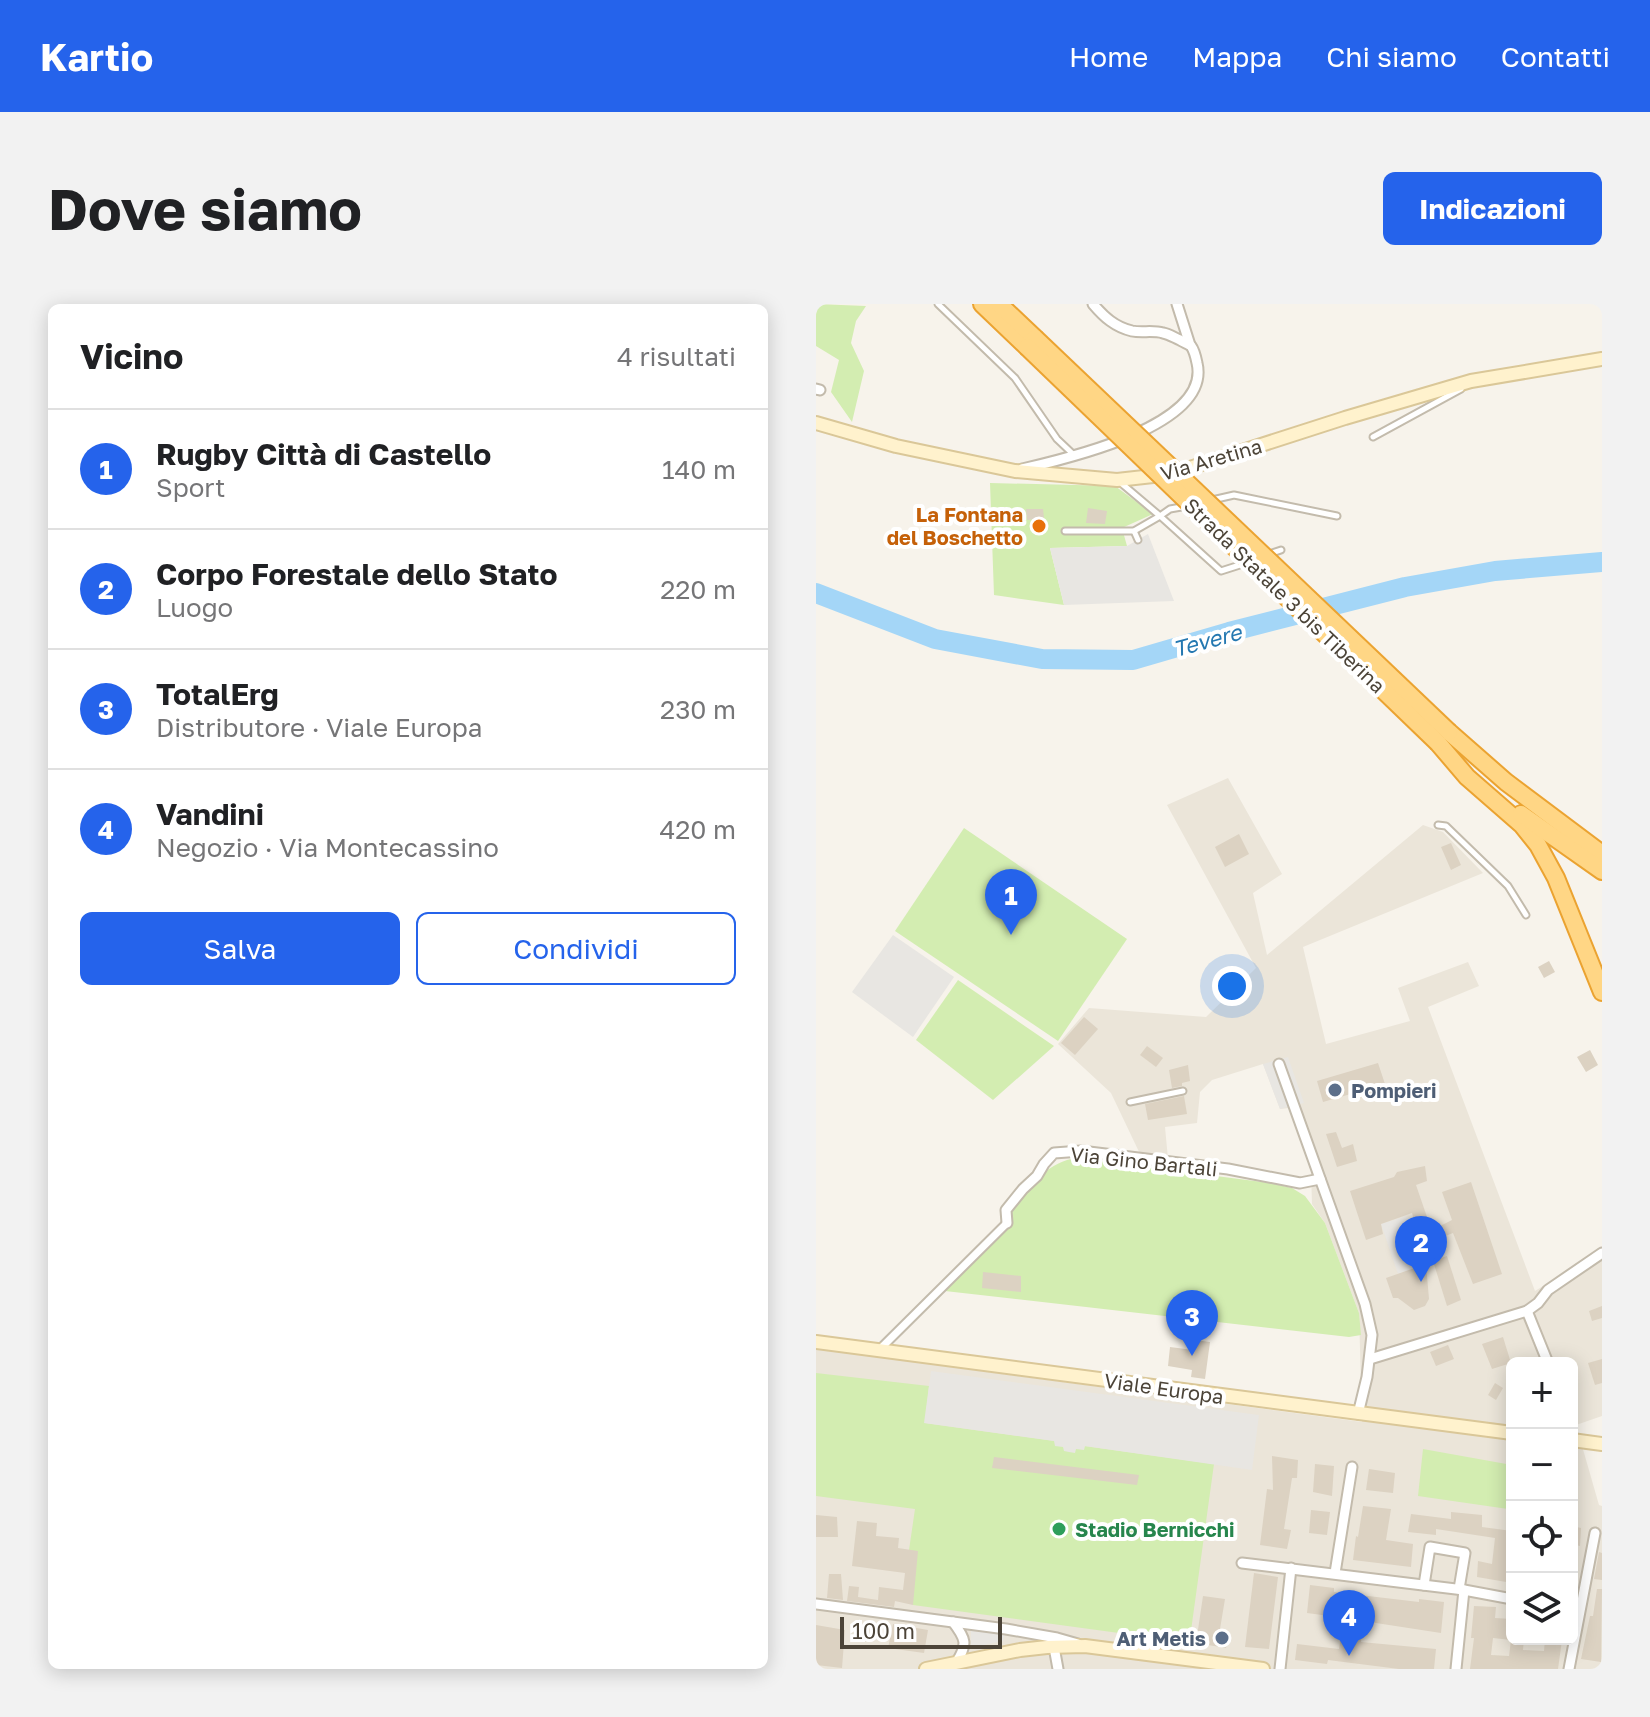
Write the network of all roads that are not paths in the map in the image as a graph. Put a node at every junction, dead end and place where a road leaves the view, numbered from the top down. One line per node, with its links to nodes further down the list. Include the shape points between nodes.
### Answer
1 (938, 304): 12 (lane, via 1015,378)
2 (982, 304): 6 (highway, Strada Statale 3 bis Tiberina)
3 (999, 304): 6 (highway, Strada Statale 3 bis Tiberina)
4 (1093, 304): 7 (street, via 1106,320 1131,331 1164,333)
5 (1177, 304): 7 (street)
6 (1031, 342): 21 (highway, Strada Statale 3 bis Tiberina, bridge)
7 (1190, 345): 12 (street, via 1198,382 1175,412)
8 (1602, 359): 9 (main road, Via Aretina)
9 (1471, 381): 11 (lane); 14 (main road, Via Aretina, via 1171,474)
10 (816, 423): 13 (main road, Via Aretina)
11 (1373, 437)
12 (1075, 457): 13 (street)
13 (1015, 471): 14 (main road, Via Aretina)
14 (1117, 480): 15 (lane)
15 (1160, 516): 16 (lane, via 1170,509 1234,495); 18 (lane); 20 (lane, via 1221,571)
16 (1337, 516)
17 (1065, 531): 18 (lane)
18 (1134, 531): 19 (lane)
19 (1138, 540)
20 (1281, 550)
21 (1444, 738): 23 (highway, Strada Statale 3 bis Tiberina, via 1497,795); 26 (highway, via 1467,777 1538,845)
22 (1438, 825): 25 (lane, via 1446,826 1508,886)
23 (1593, 854): 24 (highway, Strada Statale 3 bis Tiberina)
24 (1602, 871)
25 (1526, 915)
26 (1602, 992)
27 (1279, 1064): 30 (street)
28 (1183, 1091): 29 (lane)
29 (1130, 1102)
30 (1320, 1179): 31 (street, Via Gino Bartali, via 1300,1183 1081,1151 1054,1153 1006,1210); 37 (street, via 1365,1304 1372,1335)
31 (1007, 1223): 35 (street)
32 (1602, 1253): 33 (street)
33 (1527, 1311): 36 (street); 37 (street)
34 (816, 1342): 35 (main road, Viale Europa)
35 (878, 1351): 38 (main road, Viale Europa)
36 (1546, 1357)
37 (1370, 1359): 38 (street)
38 (1358, 1414): 39 (main road, Viale Europa)
39 (1506, 1432)
40 (1578, 1441): 41 (main road)
41 (1602, 1444)
42 (1352, 1467): 46 (street)
43 (1595, 1533): 50 (street)
44 (1242, 1563): 45 (street)
45 (1291, 1568): 46 (street); 62 (street)
46 (1335, 1573): 47 (street)
47 (1424, 1585): 48 (street); 48 (street, via 1430,1547 1465,1553)
48 (1462, 1589): 49 (street); 63 (street)
49 (1506, 1598)
50 (1578, 1603)
51 (816, 1604): 52 (street)
52 (953, 1622): 54 (street); 56 (street, via 965,1640)
53 (1572, 1645): 64 (street)
54 (1085, 1646): 55 (main road); 57 (main road, via 1131,1651)
55 (1054, 1647): 56 (main road); 60 (street)
56 (956, 1663): 59 (main road)
57 (1168, 1663): 58 (main road)
58 (1226, 1667): 61 (main road)
59 (926, 1669)
60 (1058, 1669)
61 (1263, 1669)
62 (1280, 1669)
63 (1456, 1669)
64 (1569, 1669)

